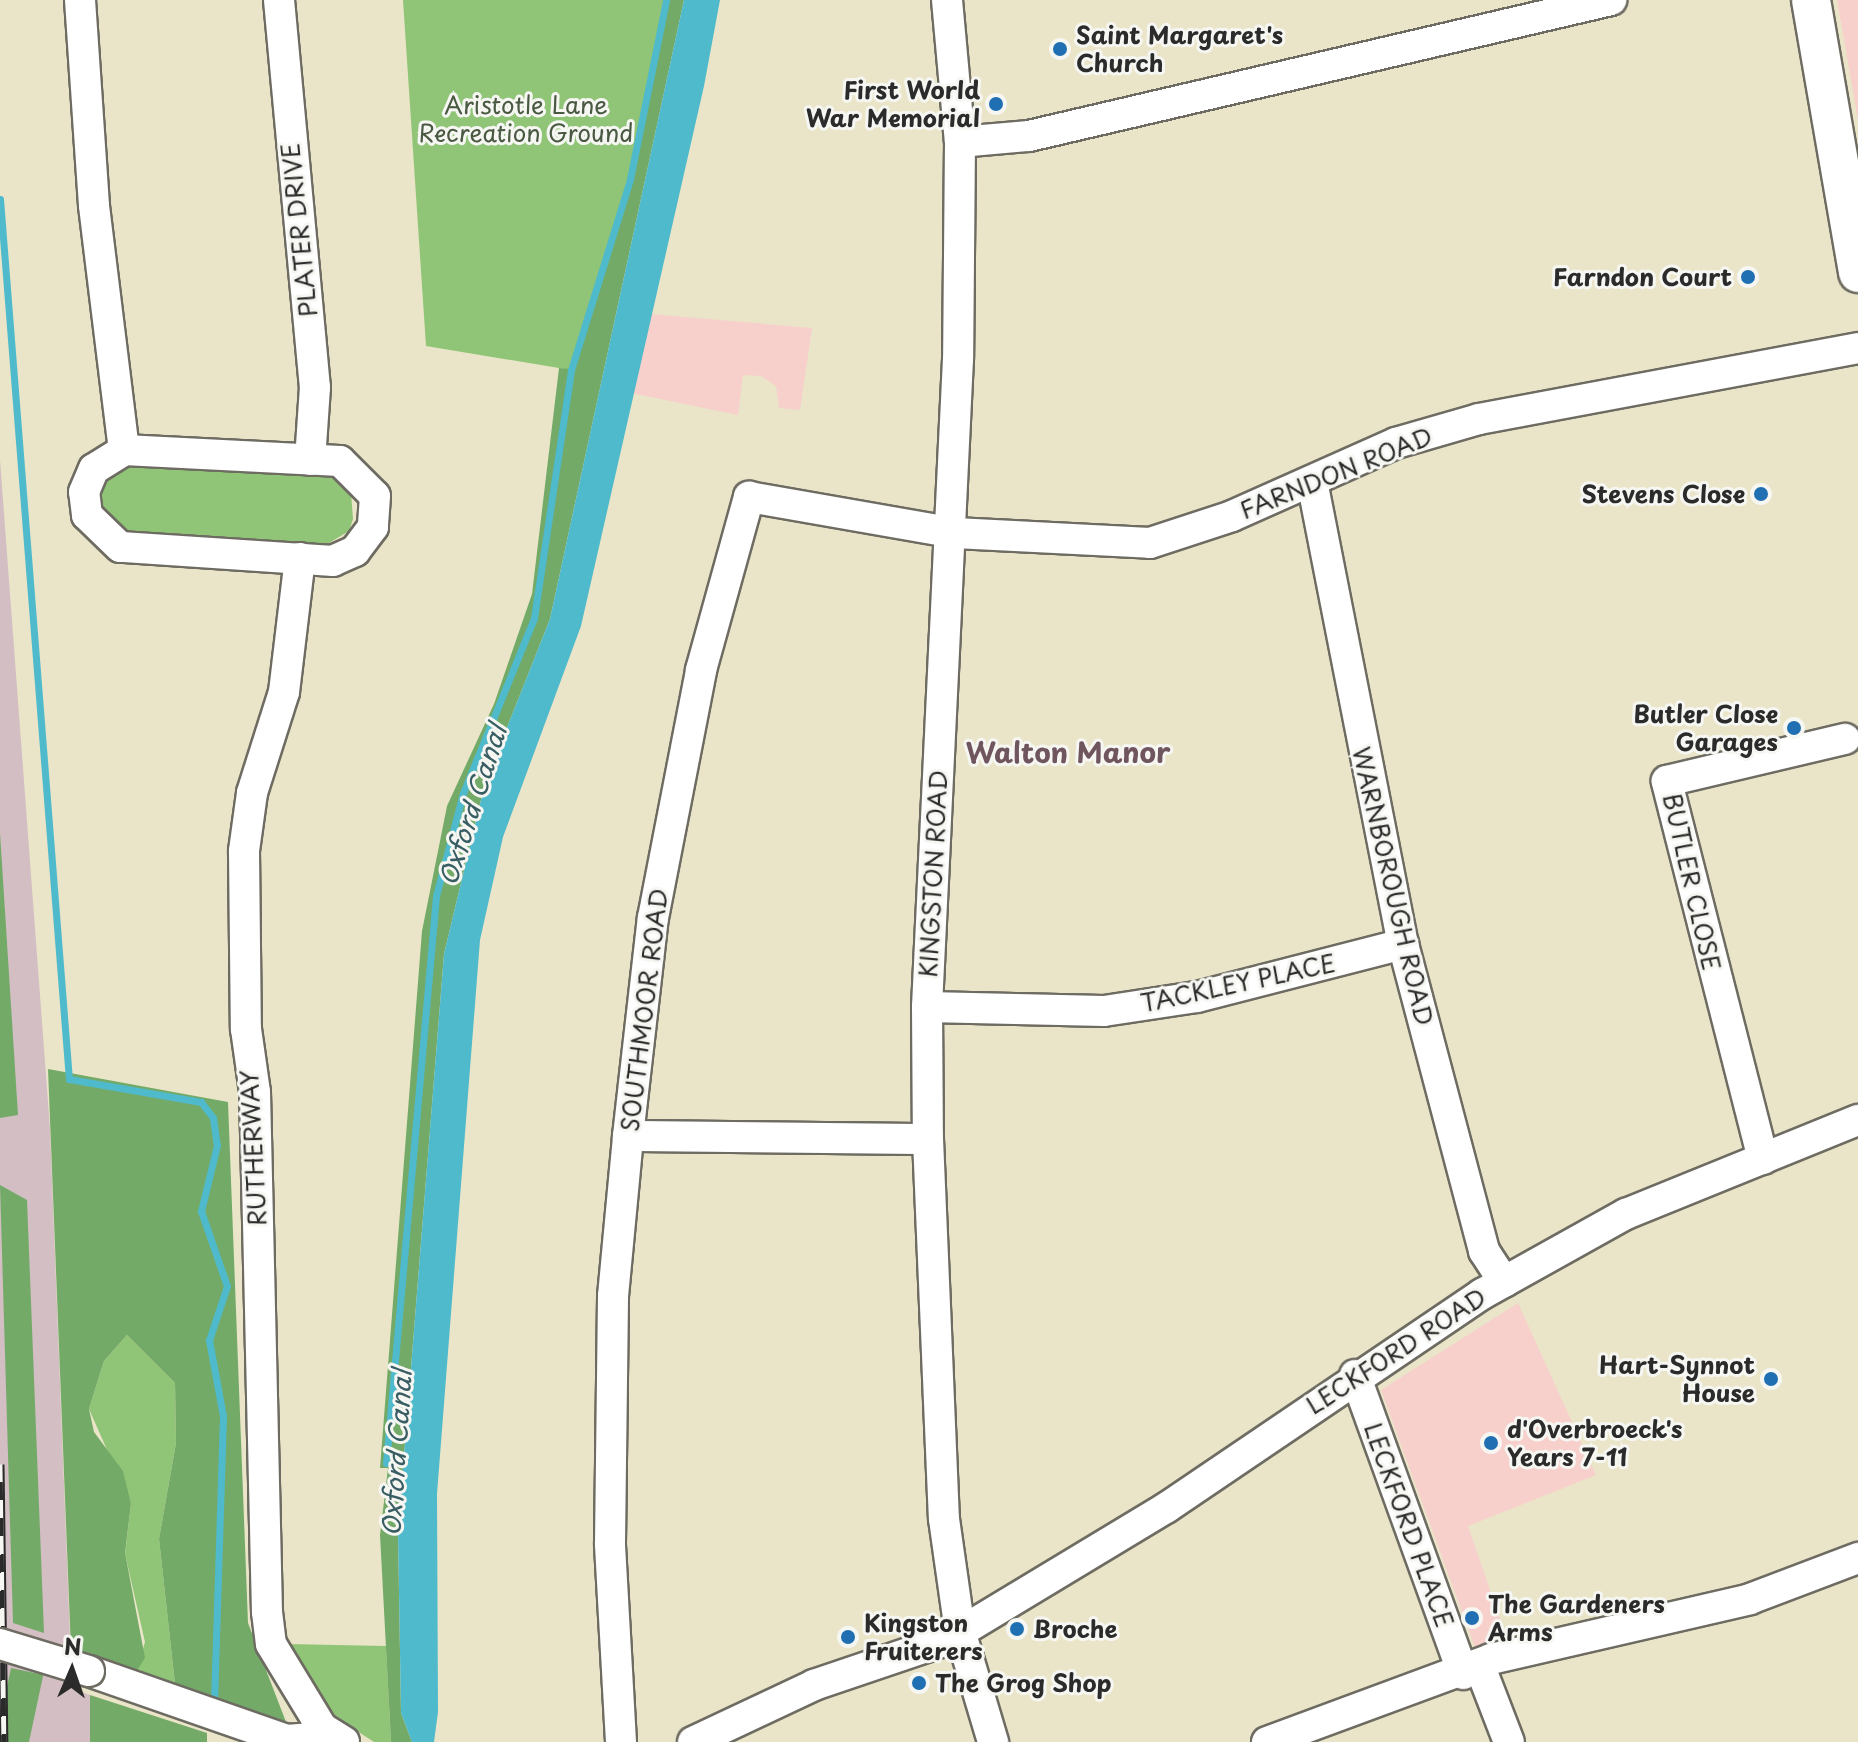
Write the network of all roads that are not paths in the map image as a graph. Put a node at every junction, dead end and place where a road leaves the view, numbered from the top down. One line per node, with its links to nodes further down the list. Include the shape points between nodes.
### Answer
1 (80, 0): 9 (street, via 94,206)
2 (279, 0): 10 (street, PLATER DRIVE, via 315,387)
3 (947, 0): 6 (street, KINGSTON ROAD)
4 (1611, 0): 6 (street, via 1029,136)
5 (1811, 0): 7 (main road)
6 (960, 142): 12 (street, KINGSTON ROAD)
7 (1858, 273)
8 (1858, 348): 11 (street, FARNDON ROAD, via 1479,419 1396,443)
9 (124, 450): 10 (street); 13 (street, via 94,469 84,492 87,515 120,547)
10 (310, 460): 13 (street, via 340,461 359,472 375,496 373,527 355,551 333,561)
11 (1312, 481): 12 (street, FARNDON ROAD, via 1150,543); 15 (street, WARNBOROUGH ROAD)
12 (955, 533): 16 (street, KINGSTON ROAD); 18 (street, SOUTHMOOR ROAD, via 749,497 701,670 653,918)
13 (300, 558): 27 (street, RUTHERWAY, via 284,692 252,793 244,851 246,1029 256,1105 267,1612 271,1644)
14 (1845, 739): 20 (street, BUTLER CLOSE, via 1667,781)
15 (1403, 944): 16 (street, TACKLEY PLACE, via 1197,997 1104,1011); 21 (street, WARNBOROUGH ROAD, via 1484,1251)
16 (927, 1007): 19 (street, KINGSTON ROAD)
17 (1858, 1120): 20 (street, LECKFORD ROAD)
18 (628, 1136): 19 (street); 28 (street, SOUTHMOOR ROAD, via 612,1311 610,1543)
19 (928, 1139): 24 (street, KINGSTON ROAD, via 936,1439)
20 (1763, 1159): 21 (street, LECKFORD ROAD, via 1626,1214)
21 (1504, 1282): 22 (street, LECKFORD ROAD)
22 (1355, 1375): 24 (street, LECKFORD ROAD, via 1166,1508); 26 (street, LECKFORD PLACE)
23 (1858, 1558): 26 (street, via 1750,1599)
24 (960, 1631): 29 (street, LECKFORD ROAD, via 814,1685); 30 (street, KINGSTON ROAD)
25 (0, 1644): 27 (street, bridge, via 254,1730 297,1740)
26 (1472, 1671): 31 (street); 32 (street, LECKFORD PLACE)
27 (333, 1735)
28 (621, 1742)
29 (693, 1742)
30 (993, 1742)
31 (1267, 1742)
32 (1509, 1742)

